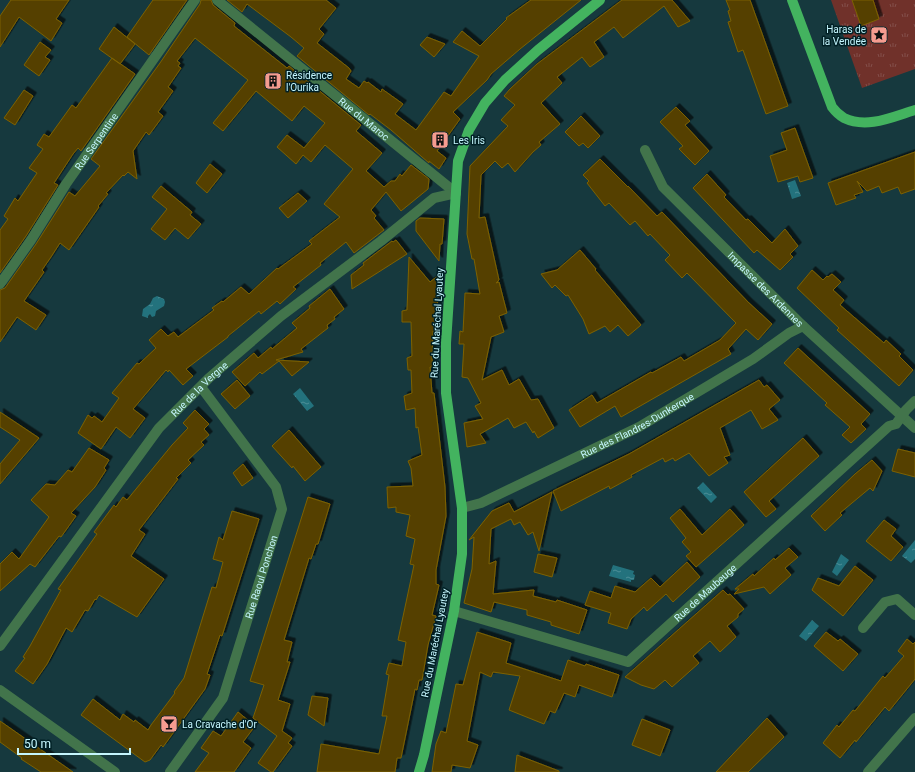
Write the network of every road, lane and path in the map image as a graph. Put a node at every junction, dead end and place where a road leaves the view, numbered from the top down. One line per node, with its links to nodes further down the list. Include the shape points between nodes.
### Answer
1 (195, 0): 8 (street, Rue Serpentine, via 66,184)
2 (217, 0): 7 (street, Rue du Maroc)
3 (600, 0): 7 (main road, Rue du Maréchal Lyautey, via 538,50 505,80 485,103 469,130 458,162)
4 (792, 0): 5 (main road, via 832,108 843,117 857,122 877,122)
5 (915, 110)
6 (645, 150): 9 (street, Impasse des Ardennes, via 663,187)
7 (456, 193): 10 (street, Rue de la Vergne, via 434,198 281,316); 14 (main road, Rue du Maréchal Lyautey, via 446,343 446,393)
8 (0, 284)
9 (803, 326): 12 (street, Impasse des Ardennes); 14 (street, Rue des Flandres-Dunkerque, via 639,427 540,476 481,503)
10 (201, 387): 18 (street, Rue de la Vergne, via 159,428); 22 (street, Rue Raoul Ponchon, via 276,487 282,510 223,698)
11 (915, 401): 12 (street, Rue de Maubeuge)
12 (901, 416): 13 (street, Impasse des Ardennes); 15 (street, Rue de Maubeuge, via 896,424 889,426 628,662)
13 (915, 428)
14 (462, 508): 15 (main road, Rue du Maréchal Lyautey, via 462,554)
15 (454, 611): 23 (main road, Rue du Maréchal Lyautey)
16 (915, 615): 17 (street, via 897,599 885,602)
17 (864, 628)
18 (0, 646)
19 (0, 690): 21 (street)
20 (915, 718): 24 (street)
21 (116, 772)
22 (170, 772)
23 (419, 772)
24 (868, 772)

